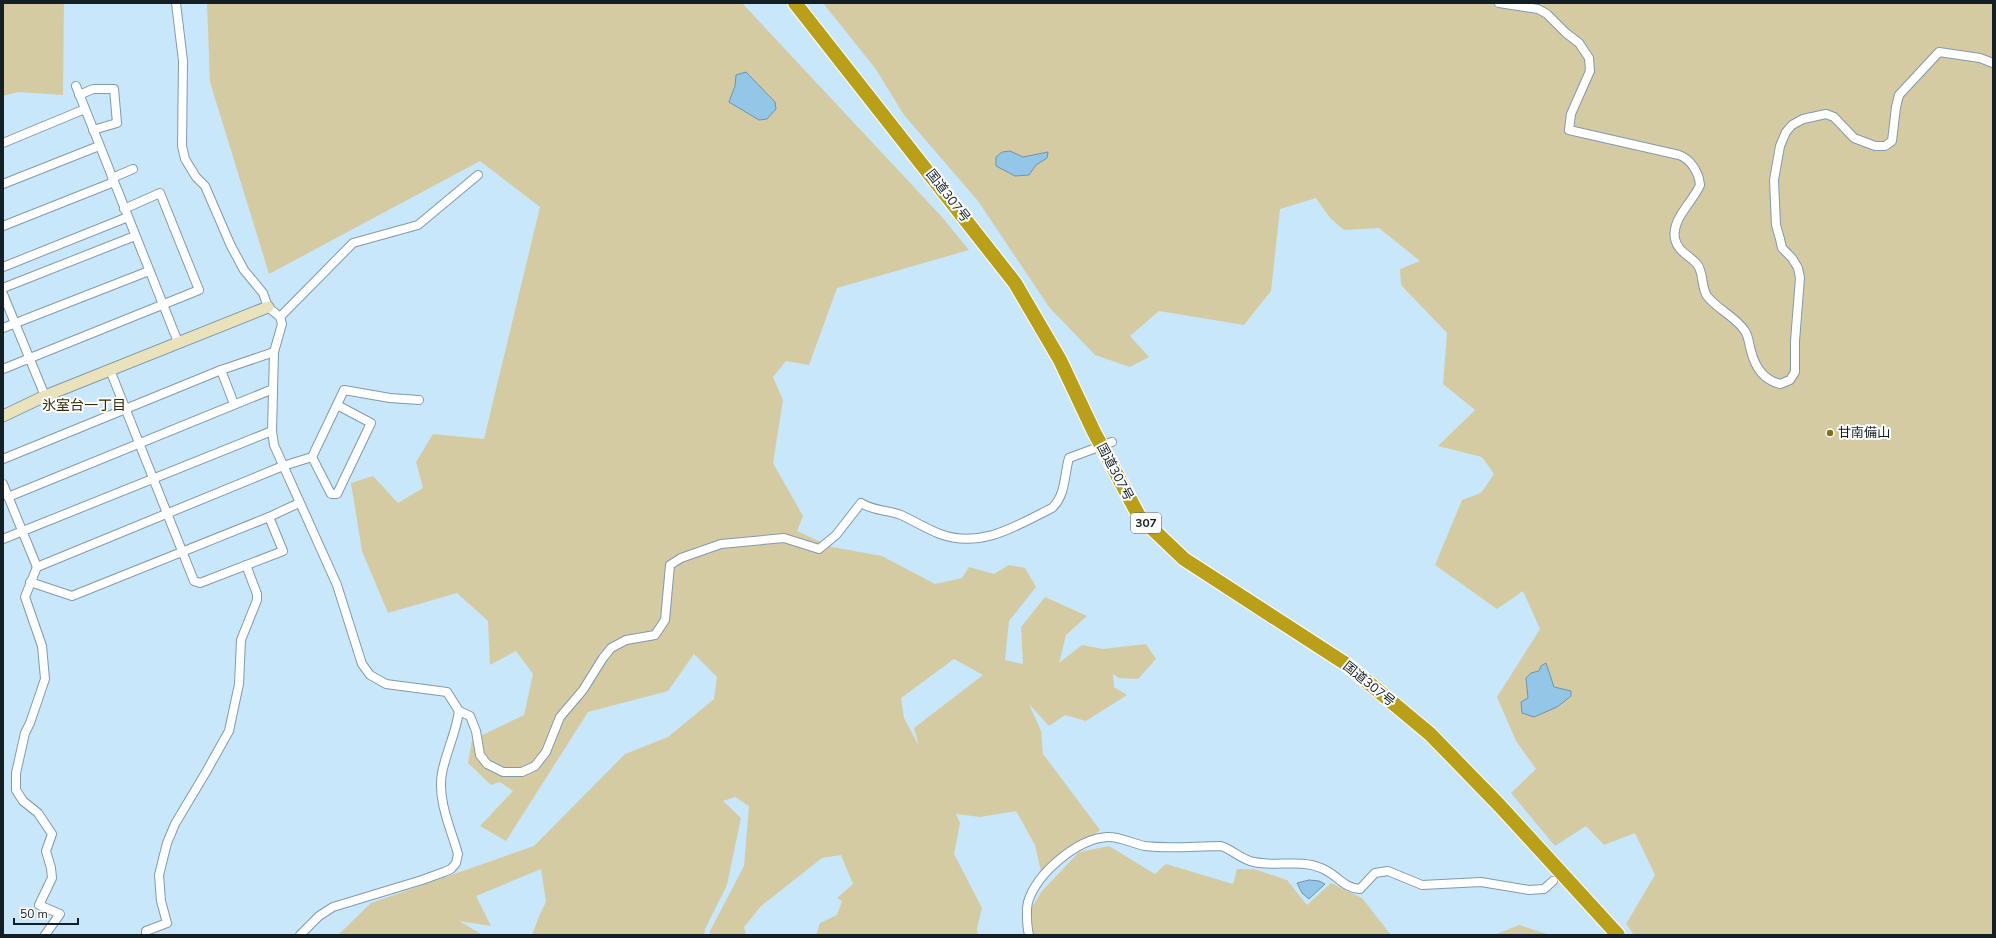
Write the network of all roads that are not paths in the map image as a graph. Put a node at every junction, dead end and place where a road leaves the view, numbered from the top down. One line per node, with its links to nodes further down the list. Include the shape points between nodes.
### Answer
1 (176, 3): 23 (street, via 183,61 182,146 185,159 205,186 230,246 244,270 264,293)
2 (795, 3): 42 (highway, 国道307号 / 307, via 1015,283)
3 (1499, 3): 4 (street, via 1538,9 1547,14 1579,43 1589,58 1590,71 1571,114 1569,130 1679,155 1691,164 1700,178 1700,184 1676,229 1678,247 1698,265 1706,294 1736,319 1746,333 1760,371 1772,382 1780,384 1790,380 1795,372 1800,293 1798,268 1782,248 1776,225 1774,180 1780,146 1786,132 1803,119 1826,114 1834,117 1854,138 1875,146 1885,146 1892,141 1899,95 1939,52 1980,58)
4 (1993, 63)
5 (76, 86): 6 (street)
6 (79, 95): 7 (street); 8 (street, via 93,89 114,89 117,123)
7 (85, 109): 8 (street); 9 (street)
8 (93, 130): 10 (street)
9 (3, 142)
10 (99, 146): 13 (street); 14 (street)
11 (133, 169): 13 (street)
12 (478, 175): 24 (street, via 418,225 353,243)
13 (113, 180): 15 (street); 16 (street)
14 (3, 184)
15 (126, 213): 17 (street); 18 (street); 22 (street, via 160,193 199,290)
16 (3, 226)
17 (135, 236): 19 (street); 20 (street)
18 (3, 267)
19 (149, 270): 22 (street); 25 (street)
20 (3, 288)
21 (3, 294): 25 (street)
22 (163, 305): 27 (street); 29 (street)
23 (268, 307): 24 (street); 27 (street)
24 (280, 317): 28 (street, via 282,324)
25 (15, 323): 26 (street); 29 (street)
26 (3, 328)
27 (178, 342): 31 (street)
28 (274, 352): 32 (street); 33 (street)
29 (29, 358): 30 (street); 34 (street)
30 (3, 369)
31 (110, 370): 34 (street); 38 (street)
32 (221, 370): 36 (street); 38 (street)
33 (273, 389): 36 (street); 40 (street)
34 (45, 396): 39 (street)
35 (419, 400): 37 (street, via 344,390)
36 (234, 404): 41 (street)
37 (337, 405): 43 (street); 43 (street, via 371,423 337,494 331,494)
38 (126, 408): 41 (street); 44 (street)
39 (3, 416)
40 (272, 431): 45 (street, via 274,445); 46 (street)
41 (139, 443): 46 (street); 48 (street)
42 (1106, 444): 58 (street, via 1069,458 1064,489 1058,503 1052,508 989,537 960,539 940,534 899,514 861,503 836,536 819,549 784,538 721,544 681,558 670,565 665,620 660,629 655,635 626,640 611,648 583,690 560,717 546,752 535,766 522,772 503,772 487,764 480,755 476,731 470,716); 64 (highway, 国道307号 / 307, via 1139,516 1184,559 1346,664 1430,734)
43 (312, 457): 45 (street)
44 (3, 459)
45 (283, 466): 49 (street); 50 (street)
46 (153, 478): 50 (street); 52 (street)
47 (3, 484): 48 (street)
48 (8, 496): 52 (street)
49 (299, 503): 51 (street); 58 (street, via 338,585 362,664 370,674 386,684 447,692)
50 (168, 515): 54 (street); 56 (street)
51 (269, 517): 54 (street); 55 (street, via 283,551)
52 (22, 532): 53 (street); 56 (street)
53 (3, 539)
54 (182, 551): 55 (street, via 194,581 200,583); 57 (street, via 72,596)
55 (246, 565): 61 (street, via 257,600 242,640 239,684 228,730 167,843 159,875 161,900 167,923 146,931)
56 (37, 567): 57 (street)
57 (30, 582): 60 (street, via 25,597 42,646 45,679 25,733 16,773 16,790 23,801 38,813 52,834 46,851 52,878 39,904 60,914)
58 (459, 711): 62 (street, via 442,775 442,798 458,854 456,863 451,869 422,880 333,906)
59 (1553, 881): 63 (street, via 1544,889 1529,890 1481,882 1422,885 1388,871 1376,873 1360,889 1350,888 1320,867 1254,862 1221,846 1144,846 1108,837 1082,843 1050,870 1035,888 1028,902)
60 (45, 935)
61 (146, 935)
62 (300, 935)
63 (1029, 935)
64 (1618, 935)

